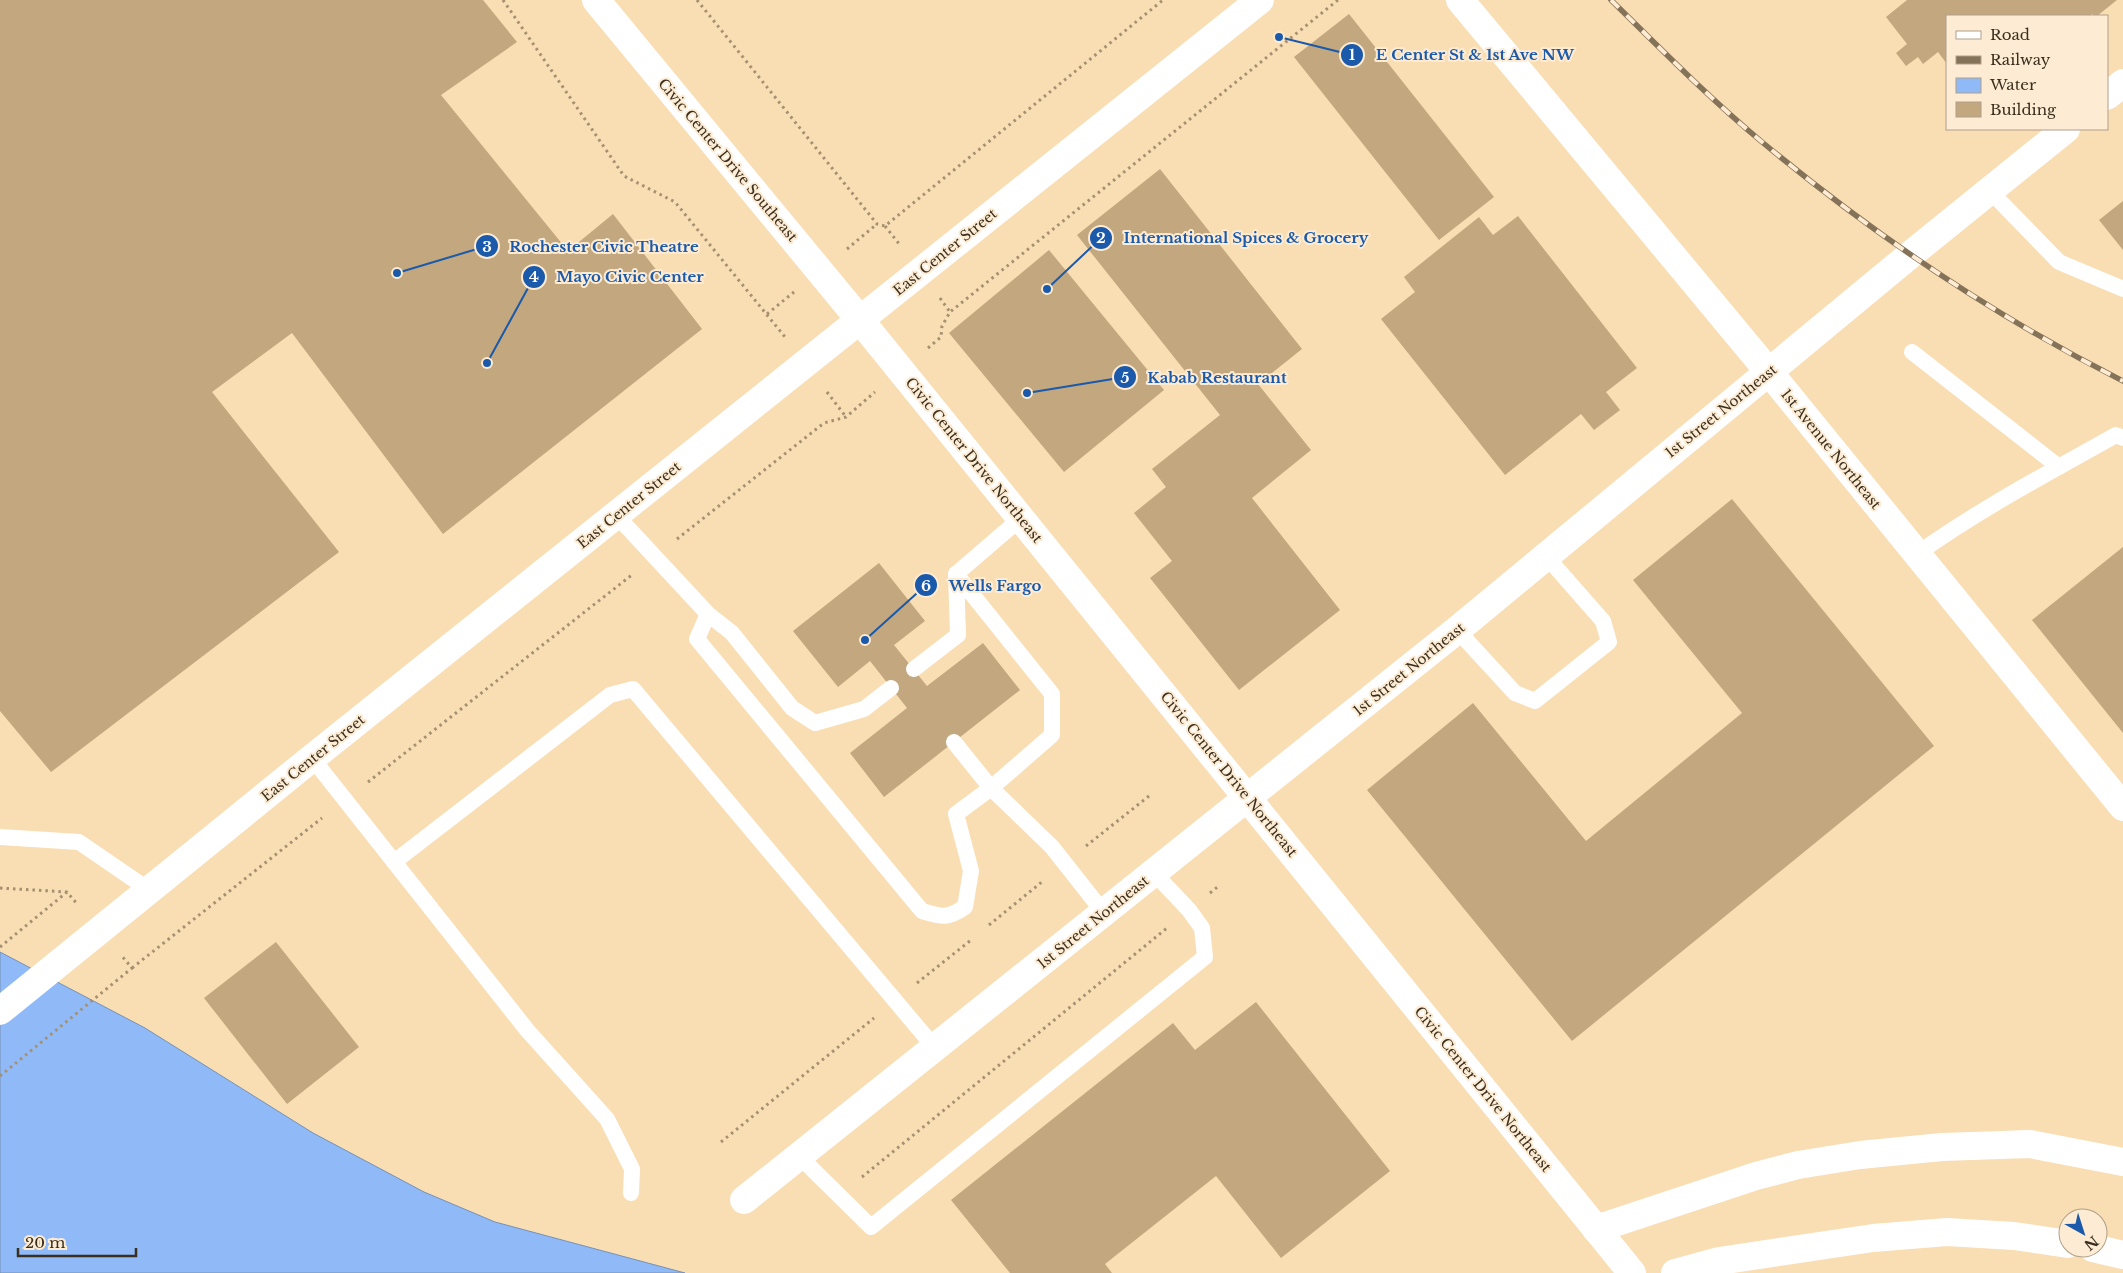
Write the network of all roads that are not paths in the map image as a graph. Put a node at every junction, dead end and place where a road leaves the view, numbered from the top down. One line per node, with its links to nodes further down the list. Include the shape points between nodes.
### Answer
1 (596, 0): 9 (street, Civic Center Drive Southeast)
2 (1260, 0): 9 (street, East Center Street)
3 (1460, 0): 11 (street, 1st Avenue Northeast)
4 (2123, 83): 5 (street)
5 (2108, 95)
6 (2065, 130): 7 (street, 1st Street Northeast)
7 (1989, 190): 8 (lane, via 2059,262); 11 (street, 1st Street Northeast)
8 (2123, 289)
9 (860, 320): 14 (street, East Center Street); 15 (street, Civic Center Drive Northeast)
10 (1912, 352): 13 (lane)
11 (1769, 372): 16 (street, 1st Avenue Northeast); 17 (street, 1st Street Northeast)
12 (2123, 438): 13 (lane, via 2116,435)
13 (2059, 467): 16 (lane, via 1953,528)
14 (616, 515): 19 (lane); 24 (street, East Center Street)
15 (1021, 518): 18 (lane); 26 (street, Civic Center Drive Northeast)
16 (1917, 554): 27 (street, 1st Avenue Northeast)
17 (1545, 555): 20 (street, 1st Street Northeast); 20 (lane, via 1603,621 1609,642 1535,701 1515,694)
18 (956, 574): 21 (lane, via 958,635); 25 (lane, via 1052,694 1052,735)
19 (708, 614): 22 (lane, via 732,633 792,708 815,723 864,709); 25 (lane, via 697,639 922,911 952,916 965,907 971,871 956,814)
20 (1457, 630): 26 (street, 1st Street Northeast)
21 (914, 670)
22 (891, 688)
23 (954, 742): 25 (lane)
24 (312, 758): 29 (lane); 31 (street, East Center Street)
25 (991, 788): 32 (lane, via 1052,847)
26 (1248, 798): 30 (street, 1st Street Northeast); 39 (street, Civic Center Drive Northeast)
27 (2123, 807)
28 (0, 837): 31 (lane, via 80,842)
29 (394, 862): 34 (lane, via 610,695 633,689); 37 (lane, via 527,1030 607,1119 632,1168)
30 (1154, 873): 32 (street, 1st Street Northeast); 35 (lane, via 1202,928 1205,957 871,1227)
31 (149, 890): 33 (street, East Center Street)
32 (1104, 914): 34 (street, 1st Street Northeast)
33 (0, 1011)
34 (935, 1048): 35 (street, 1st Street Northeast)
35 (799, 1156): 38 (street, 1st Street Northeast)
36 (2123, 1162): 39 (street, via 2030,1144 1942,1146 1860,1154 1756,1176)
37 (631, 1193)
38 (744, 1200)
39 (1596, 1229): 44 (street, Civic Center Drive Northeast)
40 (2058, 1243): 41 (street, via 1947,1232 1873,1238)
41 (1798, 1251): 45 (street, via 1719,1261); 46 (street)
42 (2108, 1252): 43 (street)
43 (2123, 1255)
44 (1629, 1272)
45 (1675, 1273)
46 (1774, 1273)

